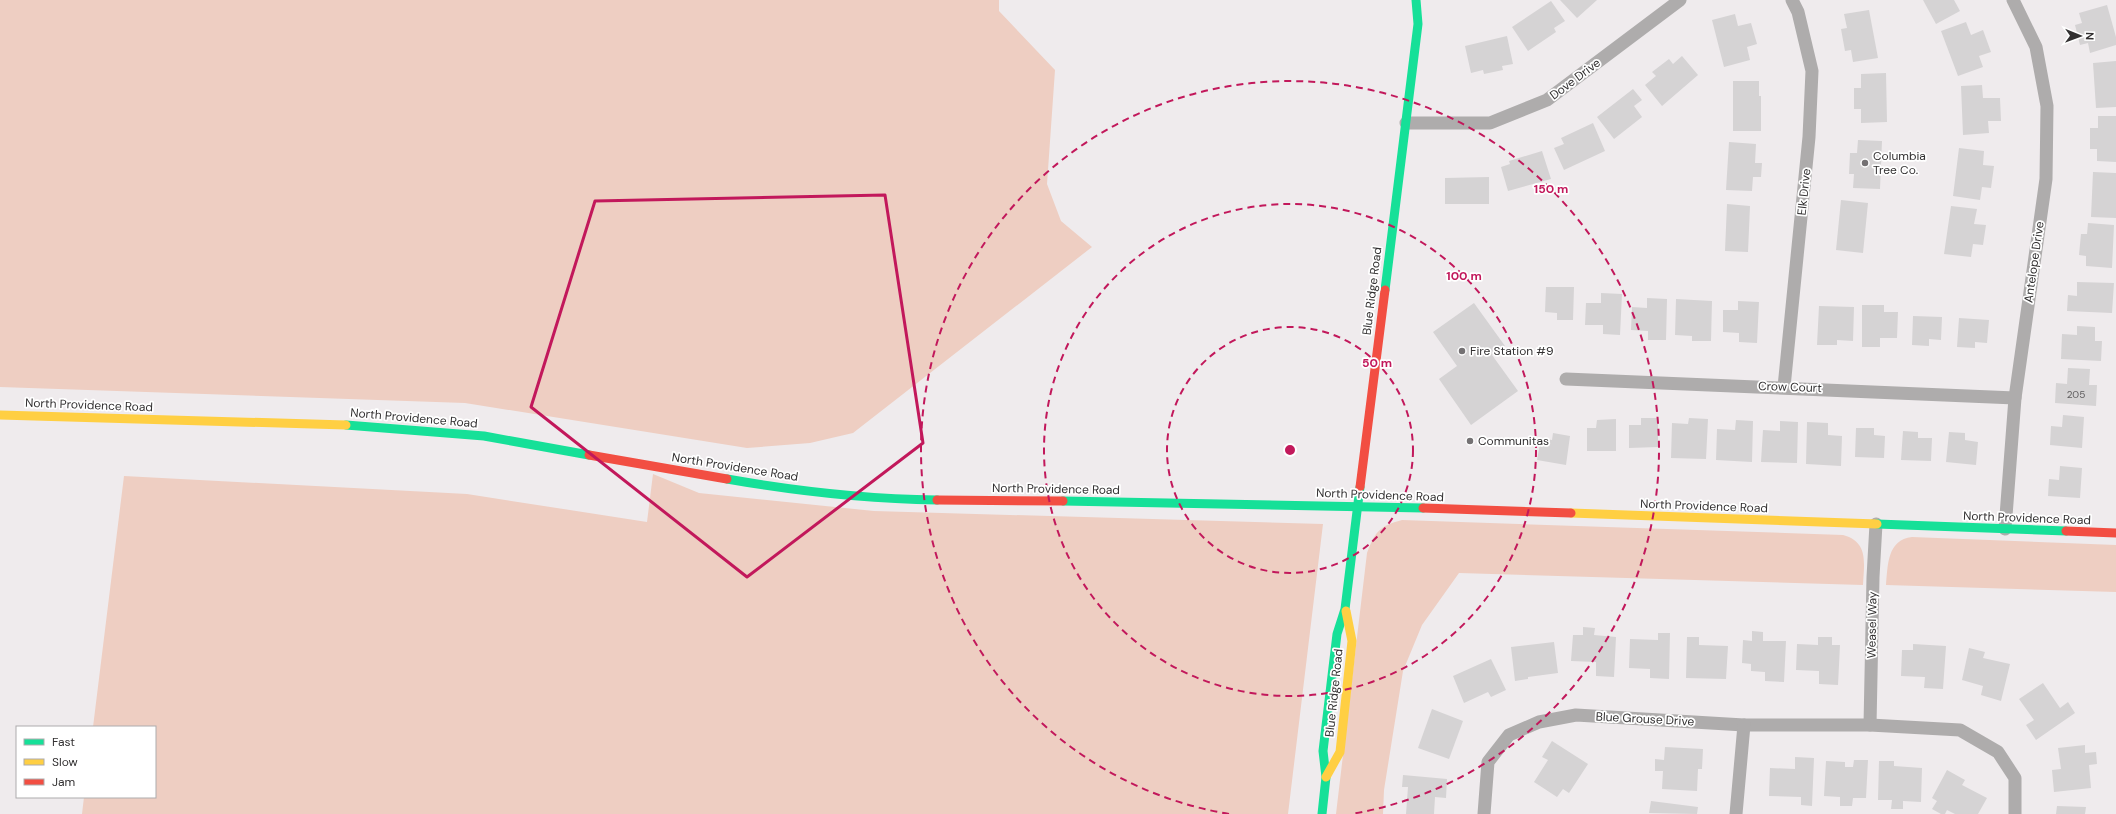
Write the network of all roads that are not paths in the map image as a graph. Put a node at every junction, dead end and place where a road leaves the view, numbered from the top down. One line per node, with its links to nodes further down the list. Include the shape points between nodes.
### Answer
1 (1416, 0): 6 (street, Blue Ridge Road)
2 (1680, 0): 7 (street, Dove Drive, via 1547,100 1490,123)
3 (1792, 0): 9 (street, Elk Drive, via 1798,12 1812,71 1809,137)
4 (2013, 0): 10 (street, Antelope Drive, via 2036,47 2047,106 2046,179)
5 (1426, 6): 6 (street, Blue Ridge Road)
6 (1418, 24): 7 (street, Blue Ridge Road)
7 (1406, 123): 12 (street, Blue Ridge Road)
8 (1566, 379): 9 (street, Crow Court)
9 (1784, 387): 10 (street, Crow Court)
10 (2015, 398): 14 (street, Antelope Drive)
11 (0, 415): 12 (street, North Providence Road, via 362,425 484,436 760,485 890,499)
12 (1358, 506): 13 (street, North Providence Road); 16 (street, Blue Ridge Road)
13 (1876, 524): 14 (street, North Providence Road); 18 (street, Weasel Way)
14 (2005, 529): 15 (street, North Providence Road)
15 (2116, 533)
16 (1346, 609): 19 (street, Blue Ridge Road, via 1337,634 1323,750); 19 (street, Blue Ridge Road, via 1352,641 1340,752)
17 (1744, 725): 18 (street, Blue Grouse Drive); 21 (street, Blue Grouse Drive, via 1576,715 1539,722 1509,735 1488,762); 22 (street)
18 (1870, 726): 23 (street, Blue Grouse Drive, via 1960,730 1998,752 2014,778)
19 (1326, 777): 20 (street, Blue Ridge Road)
20 (1322, 814)
21 (1484, 814)
22 (1736, 814)
23 (2015, 814)

